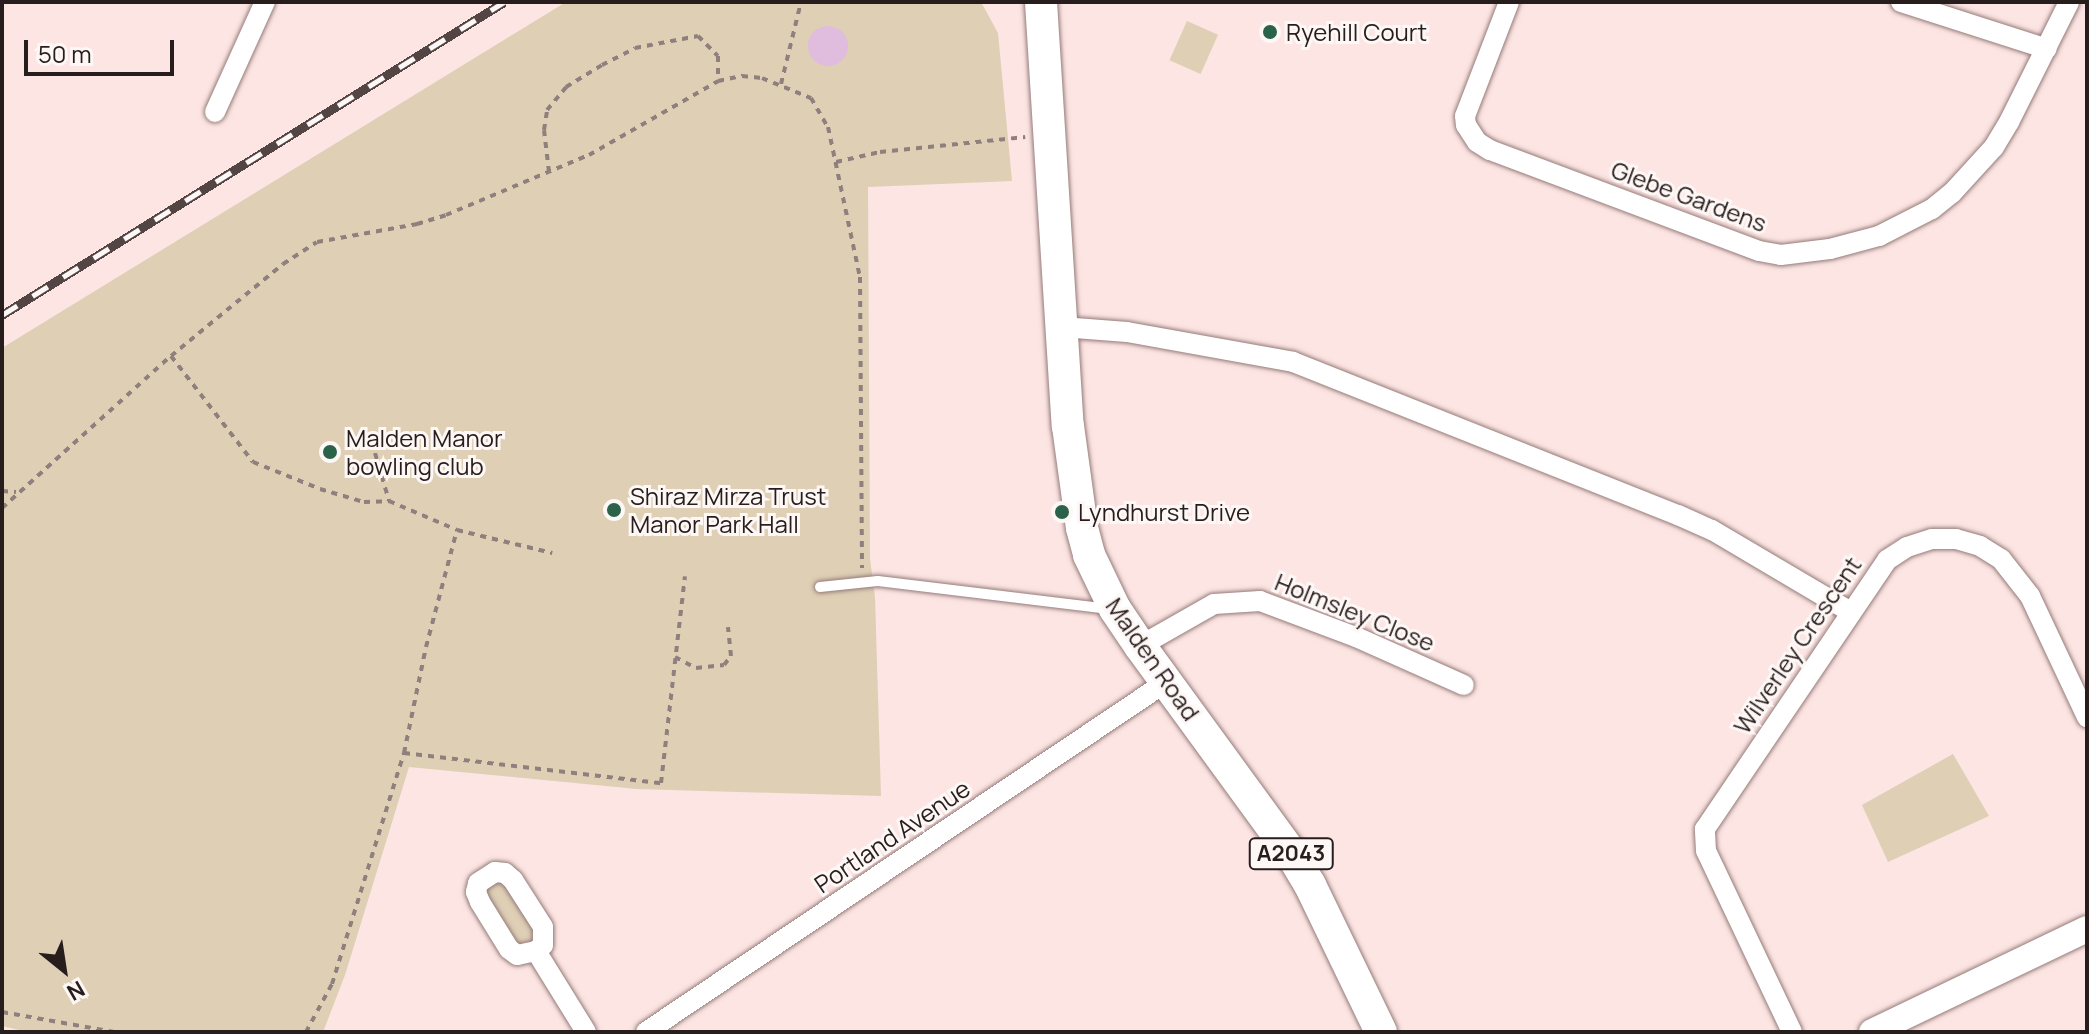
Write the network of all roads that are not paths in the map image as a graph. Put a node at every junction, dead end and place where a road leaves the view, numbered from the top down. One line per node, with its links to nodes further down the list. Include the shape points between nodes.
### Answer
1 (265, 2): 7 (street)
2 (1041, 2): 8 (main road, Malden Road / A2043)
3 (1509, 2): 6 (street, Glebe Gardens, via 1465,116 1477,142 1781,255 1879,236 1932,209 1994,147)
4 (1901, 2): 6 (street)
5 (2069, 2): 6 (street, Glebe Gardens)
6 (2047, 49)
7 (215, 112)
8 (1062, 327): 10 (main road, Malden Road / A2043, via 1082,528); 11 (street, via 1127,332 1293,362 1701,525)
9 (820, 587): 10 (lane, via 862,582)
10 (1115, 609): 12 (main road, Malden Road / A2043)
11 (1849, 611): 15 (street, Wilverley Crescent, via 1887,560 1907,547 1932,539 1980,546 2016,573); 22 (street, Wilverley Crescent, via 1703,839)
12 (1140, 646): 13 (main road, Malden Road / A2043); 14 (street, Holmsley Close, via 1214,604 1260,601 1344,631)
13 (1166, 682): 18 (street, Portland Avenue); 21 (main road, Malden Road / A2043, via 1289,850)
14 (1464, 685)
15 (2087, 717)
16 (2087, 929): 23 (street)
17 (536, 951): 19 (street)
18 (678, 1023): 20 (street, Portland Avenue)
19 (586, 1032)
20 (646, 1032)
21 (1381, 1032)
22 (1792, 1032)
23 (1872, 1032)

